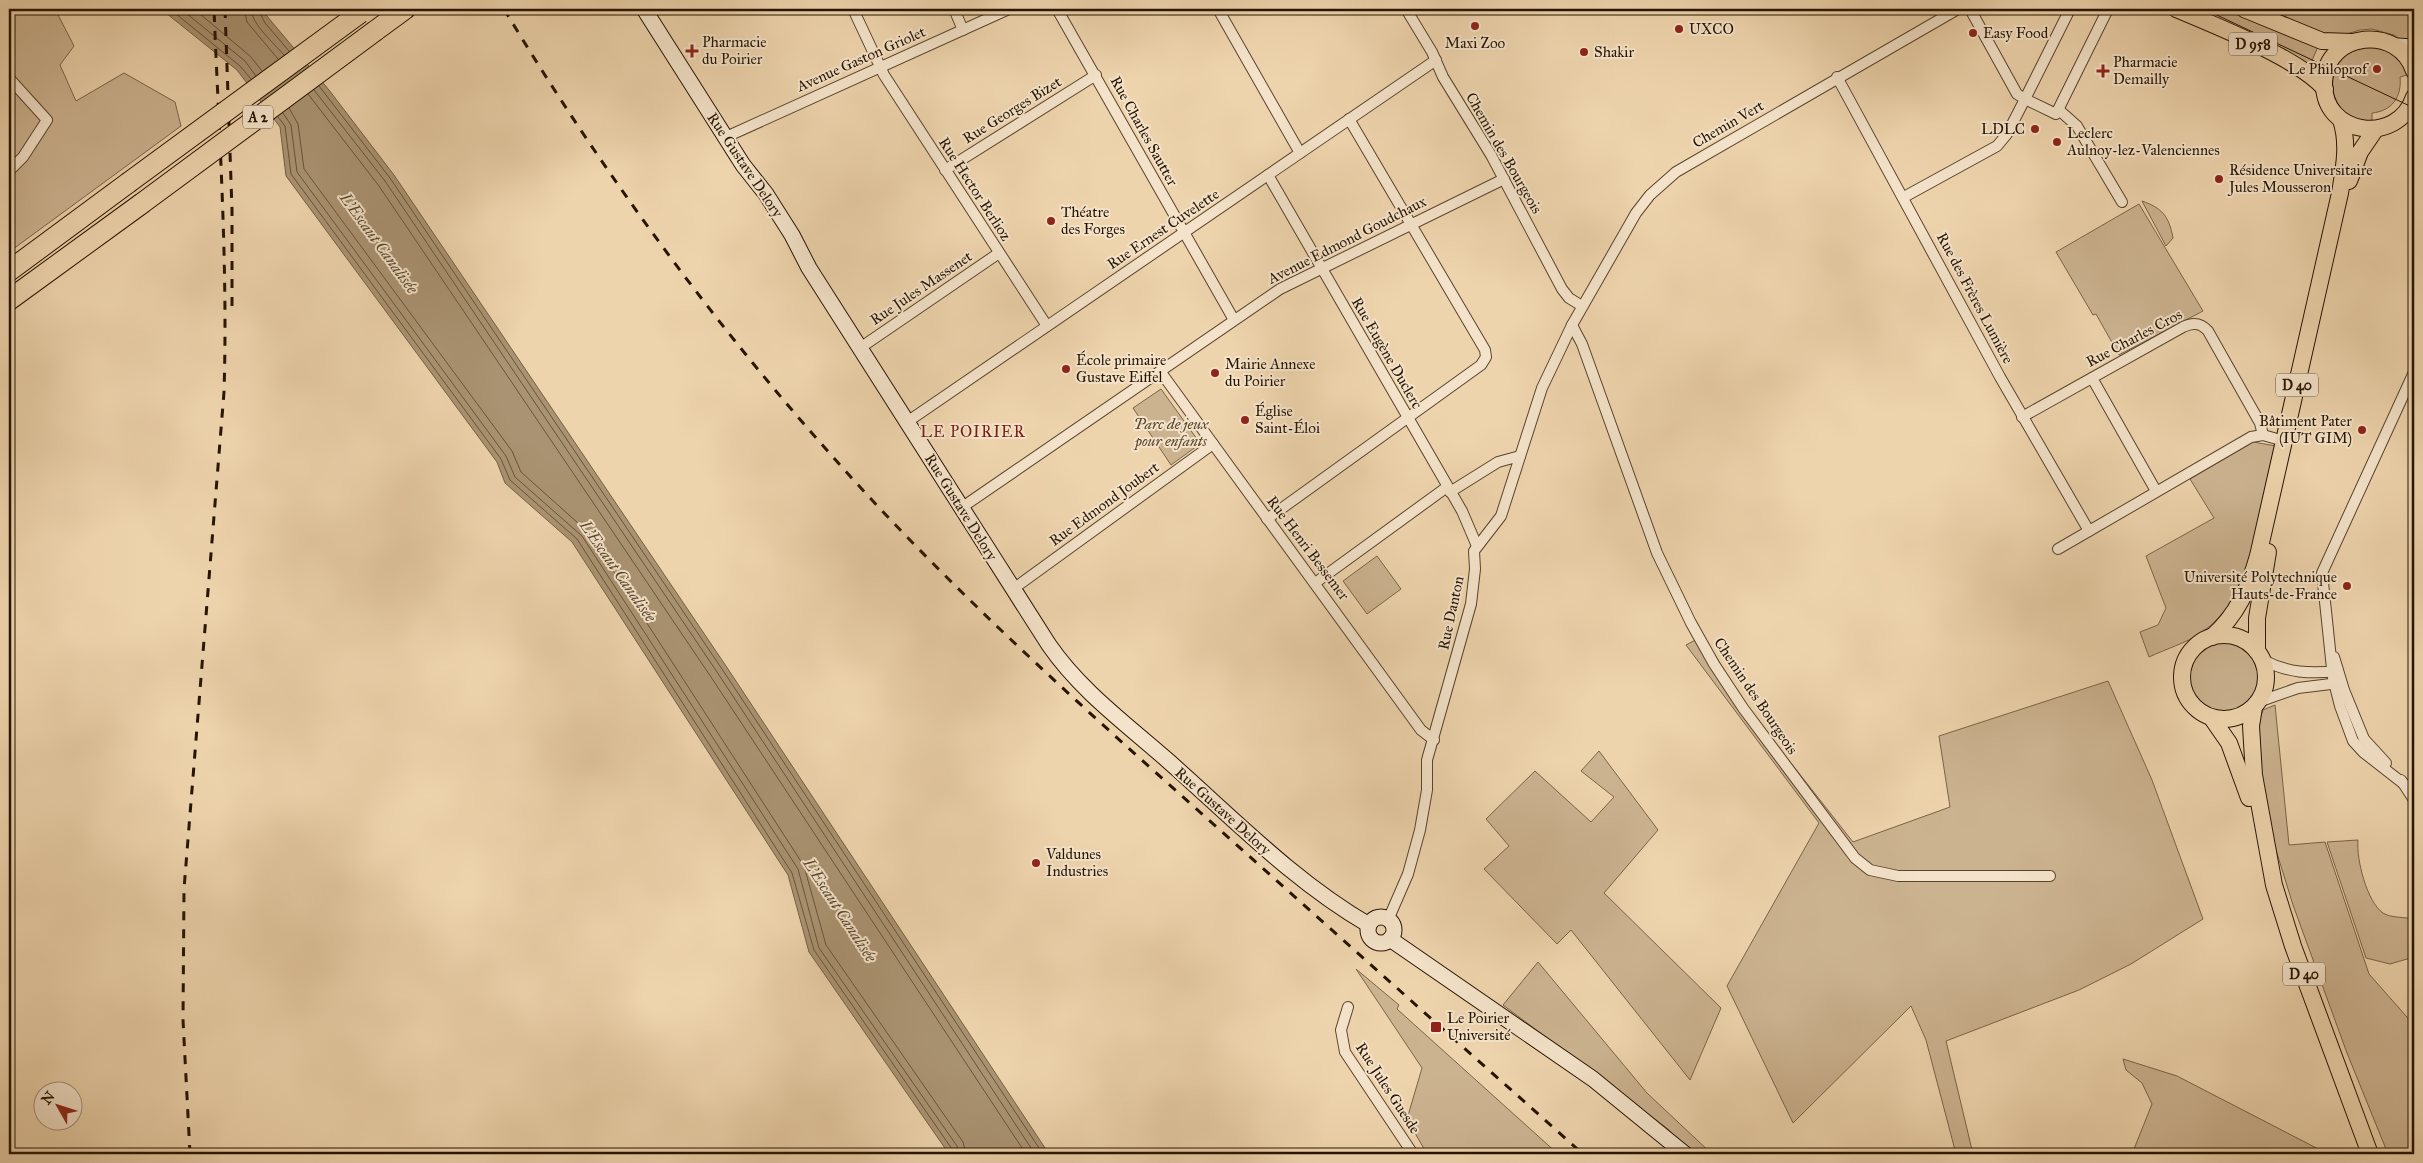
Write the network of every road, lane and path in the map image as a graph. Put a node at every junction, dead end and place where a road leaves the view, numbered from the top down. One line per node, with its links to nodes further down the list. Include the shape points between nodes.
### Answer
1 (365, 9): 46 (highway, A 2, bridge)
2 (405, 9): 47 (highway, A 2, bridge)
3 (644, 9): 34 (street, Rue Gustave Delory)
4 (853, 9): 21 (street, Rue Hector Berlioz)
5 (954, 9): 16 (street)
6 (1009, 9): 16 (street, Avenue Gaston Griolet)
7 (1057, 9): 23 (street, Rue Charles Sautter)
8 (1218, 9): 35 (street)
9 (1406, 9): 20 (street, Chemin des Bourgeois)
10 (1958, 9): 24 (street, Chemin Vert)
11 (1970, 9): 28 (street, via 2017,94)
12 (2070, 9): 28 (street)
13 (2176, 9): 26 (main road, D 958, via 2279,57 2309,75)
14 (2244, 9): 17 (main road, D 958, via 2319,40)
15 (2105, 11): 29 (street)
16 (963, 30): 21 (street, Avenue Gaston Griolet)
17 (2352, 42): 18 (main road, via 2375,38); 26 (main road, via 2340,50 2329,64)
18 (2397, 46): 19 (street); 22 (main road, via 2407,56)
19 (2414, 47)
20 (1436, 60): 31 (street, Rue Ernest Cuvelette); 39 (street, Chemin des Bourgeois)
21 (880, 67): 34 (street, Avenue Gaston Griolet); 36 (street, Rue Hector Berlioz)
22 (2414, 71)
23 (1096, 75): 36 (street, Rue Georges Bizet); 43 (street, Rue Charles Sautter)
24 (1837, 77): 40 (street, Rue des Frères Lumière); 48 (street, Chemin Vert, via 1664,181 1631,220)
25 (9, 78): 37 (street, via 47,120 23,157)
26 (2324, 89): 32 (main road, via 2330,106)
27 (2414, 97): 30 (main road)
28 (2025, 99): 29 (street, via 2056,114); 40 (street, via 1997,146)
29 (2059, 110): 41 (street, via 2077,126)
30 (2408, 117): 33 (main road)
31 (1349, 119): 35 (street, Rue Ernest Cuvelette); 42 (street)
32 (2341, 120): 33 (main road, via 2357,128); 60 (main road, D 40, via 2346,153 2340,188)
33 (2374, 130): 73 (main road, D 40, via 2360,152 2347,188 2271,533 2258,618)
34 (726, 137): 52 (street, Rue Gustave Delory, via 766,194)
35 (1300, 153): 38 (street, Rue Ernest Cuvelette)
36 (945, 170): 44 (street, Rue Hector Berlioz)
37 (9, 171)
38 (1268, 175): 43 (street, Rue Ernest Cuvelette); 45 (street, Rue Eugène Duclerc)
39 (1504, 179): 42 (street, Avenue Edmond Goudchaux); 48 (street, Chemin des Bourgeois, via 1562,289)
40 (1904, 198): 56 (street, Rue des Frères Lumière)
41 (2122, 202)
42 (1411, 223): 45 (street, Avenue Edmond Goudchaux); 57 (street, via 1485,350 1485,360)
43 (1185, 232): 49 (street, Rue Charles Sautter); 51 (street, Rue Ernest Cuvelette)
44 (998, 253): 51 (street, Rue Hector Berlioz); 52 (street, Rue Jules Massenet)
45 (1321, 268): 49 (street, Avenue Edmond Goudchaux, via 1280,289); 57 (street, Rue Eugène Duclerc)
46 (9, 271)
47 (9, 300)
48 (1582, 306): 50 (street, Chemin Vert)
49 (1234, 320): 53 (street, Avenue Edmond Goudchaux)
50 (1572, 325): 62 (street, via 1546,379); 81 (street, Chemin des Bourgeois, via 1582,344 1657,553 1691,623 1743,708 1855,858 1870,870 1898,876)
51 (1046, 326): 58 (street, Rue Ernest Cuvelette)
52 (860, 348): 58 (street, Rue Gustave Delory)
53 (1160, 370): 61 (street, Rue Henri Bessemer); 65 (street, Avenue Edmond Goudchaux)
54 (2414, 372): 74 (street, via 2323,569)
55 (2092, 378): 56 (street, Rue Charles Cros); 59 (street, Rue Charles Cros, via 2183,326 2199,324 2208,331 2260,423); 64 (street)
56 (2022, 417): 67 (street, Rue des Frères Lumière)
57 (1407, 418): 63 (street, Rue Eugène Duclerc); 66 (street)
58 (907, 422): 65 (street, Rue Gustave Delory)
59 (2263, 436): 60 (street); 64 (street, via 2250,437)
60 (2284, 441): 72 (main road, D 40, via 2251,577 2236,611)
61 (1212, 444): 66 (street, Rue Henri Bessemer); 71 (street, Rue Edmond Joubert)
62 (1520, 456): 63 (street, via 1498,462); 68 (street, via 1502,516)
63 (1449, 489): 68 (street, Rue Eugène Duclerc); 70 (street)
64 (2156, 491): 67 (street)
65 (961, 508): 71 (street, Rue Gustave Delory)
66 (1267, 519): 70 (street, Rue Henri Bessemer)
67 (2089, 531): 69 (street)
68 (1478, 546): 78 (street, Rue Danton, via 1474,554 1469,615)
69 (2058, 549)
70 (1315, 583): 78 (street, Rue Henri Bessemer, via 1421,730)
71 (1013, 589): 83 (street, Rue Gustave Delory, via 1054,653 1082,684 1286,866)
72 (2212, 637): 73 (main road, via 2237,637 2248,642); 77 (main road, via 2191,652 2184,664 2182,677 2190,702)
73 (2260, 655): 74 (street, via 2279,667 2304,674); 76 (main road, via 2266,684)
74 (2335, 671): 75 (street)
75 (2338, 683): 76 (street, via 2288,690); 79 (street, via 2342,712 2356,745 2404,784)
76 (2256, 704): 77 (main road, via 2244,714 2232,718); 80 (main road, D 40, via 2251,726 2254,775)
77 (2211, 717): 80 (main road, D 40, via 2226,736 2235,756)
78 (1434, 740): 82 (street, Rue Danton, via 1428,760 1427,790 1417,842 1408,874)
79 (2414, 800)
80 (2268, 859): 86 (main road, D 40, via 2294,946)
81 (2050, 876)
82 (1388, 920): 83 (street, via 1376,918); 84 (street, via 1394,930)
83 (1369, 925): 84 (street, via 1372,940 1382,943)
84 (1390, 939): 88 (street, via 1593,1079)
85 (1348, 1007): 87 (street, Rue Jules Guesde, via 1341,1030 1345,1052)
86 (2347, 1088): 89 (main road, D 40); 90 (main road, D 40)
87 (1413, 1154)
88 (1685, 1154)
89 (2370, 1154)
90 (2379, 1154)

